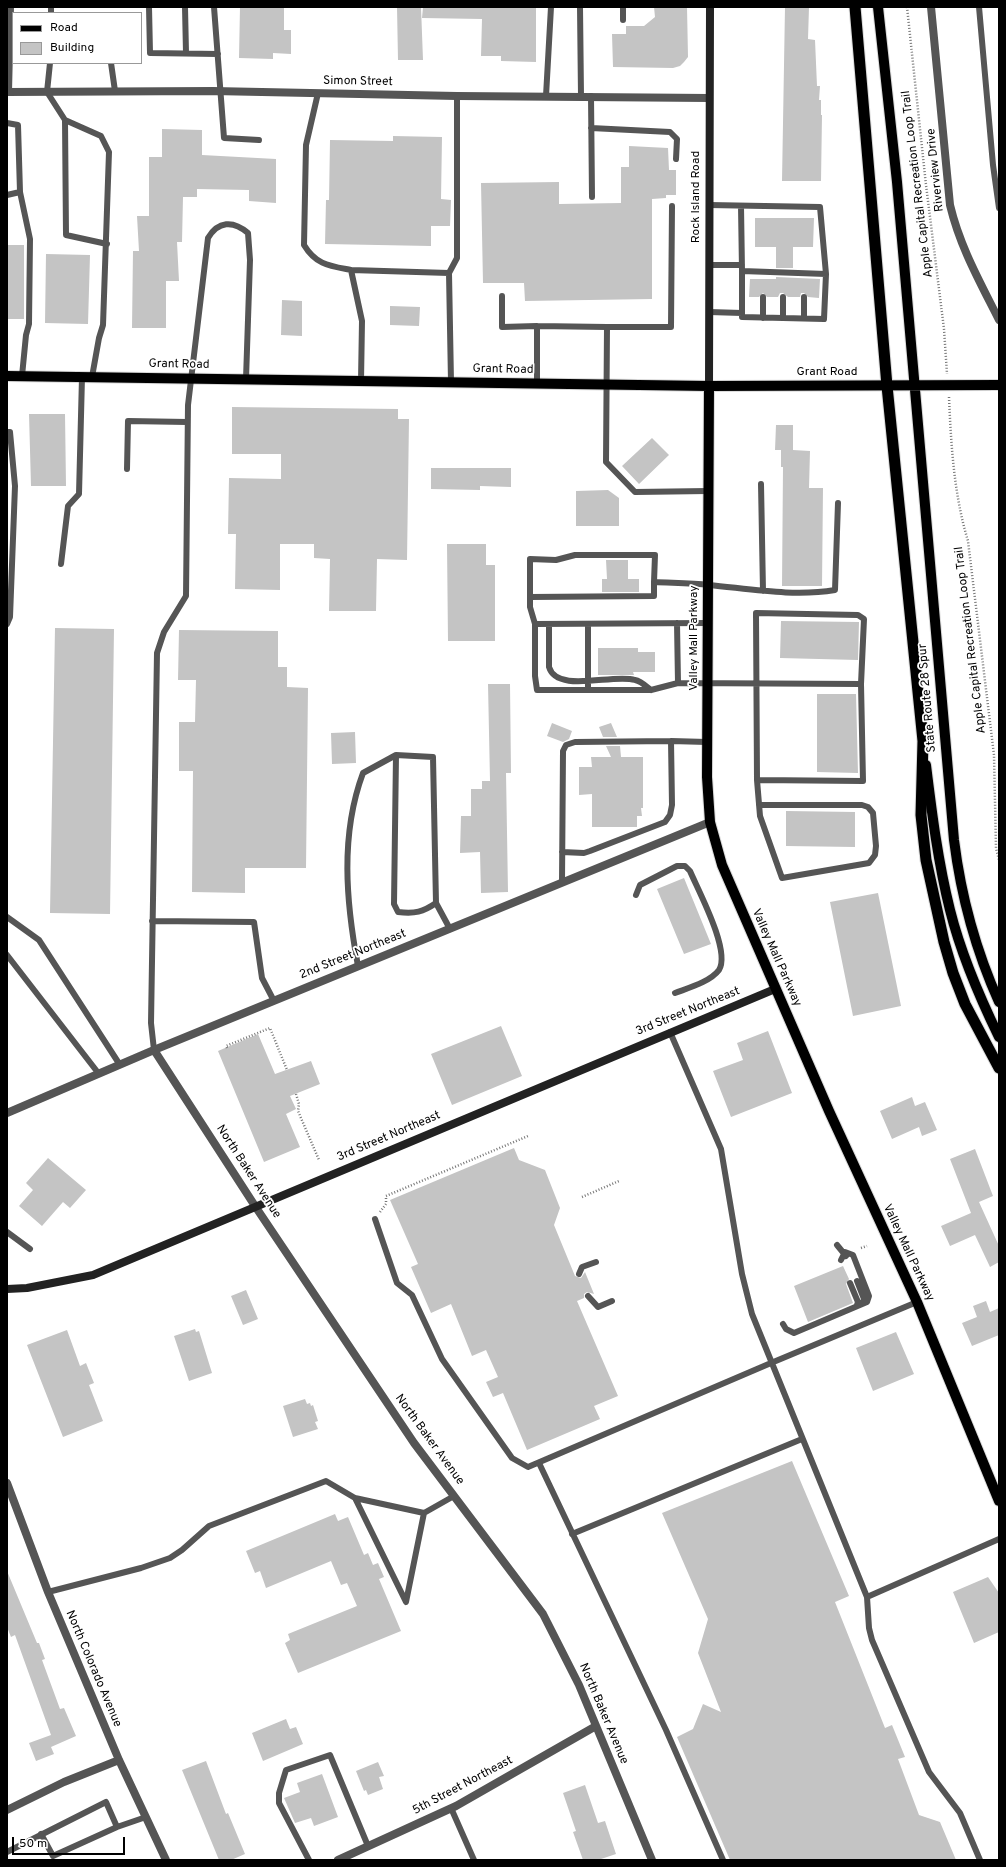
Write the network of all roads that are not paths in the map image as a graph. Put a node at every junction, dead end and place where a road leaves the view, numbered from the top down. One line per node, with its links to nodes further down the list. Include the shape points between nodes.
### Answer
1 (10, 7): 20 (lane)
2 (149, 7): 14 (lane, via 150,53)
3 (185, 7): 14 (lane)
4 (214, 7): 15 (lane)
5 (551, 7): 24 (lane)
6 (580, 7): 25 (lane)
7 (623, 7): 13 (lane)
8 (710, 7): 27 (main road, Rock Island Road)
9 (856, 7): 71 (highway)
10 (878, 7): 68 (main road, State Route 28 Spur, via 897,182)
11 (931, 7): 56 (street, Riverview Drive, via 950,205 956,232)
12 (979, 7): 33 (lane)
13 (623, 20)
14 (186, 54): 15 (lane)
15 (218, 54): 19 (lane)
16 (50, 64): 21 (lane)
17 (111, 64): 18 (lane)
18 (115, 91): 19 (street, Simon Street); 21 (street, Simon Street)
19 (220, 91): 22 (street, Simon Street); 31 (lane, via 224,138)
20 (8, 92): 21 (street, Simon Street)
21 (47, 92): 28 (lane)
22 (318, 93): 23 (street, Simon Street); 44 (lane, via 306,145 304,245 310,255 323,264)
23 (457, 96): 24 (street, Simon Street); 45 (lane, via 457,258)
24 (546, 96): 25 (street, Simon Street)
25 (581, 96): 26 (street, Simon Street)
26 (591, 96): 27 (street, Simon Street); 30 (lane)
27 (709, 98): 37 (main road, Rock Island Road)
28 (65, 120): 41 (lane, via 101,136 110,152); 41 (lane, via 66,235)
29 (7, 123): 34 (lane, via 18,125)
30 (591, 128): 32 (lane, via 670,132 677,139); 36 (lane)
31 (259, 140)
32 (676, 159)
33 (996, 165): 40 (lane)
34 (20, 192): 35 (lane); 60 (lane, via 30,239 29,324)
35 (7, 194)
36 (592, 197)
37 (709, 205): 39 (lane); 42 (main road, Rock Island Road)
38 (672, 206): 58 (lane, via 671,327)
39 (741, 206): 43 (lane); 46 (lane, via 820,208)
40 (999, 208)
41 (107, 244): 61 (lane, via 103,325)
42 (709, 265): 43 (lane); 51 (main road, Rock Island Road)
43 (742, 268): 46 (lane, via 763,275); 52 (lane)
44 (351, 270): 45 (lane); 64 (lane, via 362,322)
45 (449, 273): 65 (lane)
46 (826, 274): 55 (lane, via 824,319)
47 (502, 296): 57 (lane, via 502,327)
48 (763, 297): 53 (lane)
49 (783, 297): 54 (lane)
50 (804, 297): 55 (lane)
51 (709, 312): 52 (lane); 70 (main road, Rock Island Road)
52 (742, 313): 53 (lane, via 742,317)
53 (763, 318): 54 (lane)
54 (783, 318): 55 (lane)
55 (804, 318)
56 (999, 320)
57 (537, 326): 58 (lane); 66 (lane)
58 (607, 327): 67 (lane)
59 (7, 376): 60 (main road, Grant Road)
60 (22, 376): 61 (main road, Grant Road)
61 (87, 377): 62 (main road, Grant Road); 78 (lane, via 79,494 68,506)
62 (190, 378): 63 (main road, Grant Road); 63 (lane, via 208,238 220,224 241,227 248,233 250,260); 72 (lane)
63 (246, 380): 64 (main road, Grant Road)
64 (361, 381): 65 (main road, Grant Road)
65 (452, 382): 66 (main road, Grant Road)
66 (537, 383): 67 (main road, Grant Road)
67 (606, 384): 70 (main road, Grant Road); 76 (lane, via 606,462 635,492)
68 (914, 385): 69 (main road, Grant Road); 71 (main road, Grant Road); 115 (main road, State Route 28 Spur, via 956,860 974,934)
69 (999, 385)
70 (709, 386): 71 (main road, Grant Road); 76 (main road, Valley Mall Parkway)
71 (887, 386): 97 (highway)
72 (187, 422): 74 (lane, via 128,421); 108 (lane, via 186,596 164,632 157,653)
73 (7, 432): 85 (lane, via 10,432 15,486 10,617)
74 (126, 469)
75 (761, 484): 81 (lane)
76 (708, 491): 80 (main road, Valley Mall Parkway)
77 (838, 503): 81 (lane, via 835,590 817,593)
78 (61, 564)
79 (654, 582): 80 (lane); 82 (lane, via 654,596); 82 (lane, via 655,555 575,555 556,560 530,559)
80 (708, 585): 81 (lane); 84 (main road, Valley Mall Parkway)
81 (763, 591)
82 (530, 597): 86 (lane)
83 (677, 623): 84 (lane); 88 (lane); 90 (lane)
84 (708, 623): 91 (main road, Valley Mall Parkway)
85 (7, 624)
86 (535, 624): 87 (lane); 94 (lane, via 537,690)
87 (549, 624): 88 (lane); 89 (lane, via 551,672 555,677 567,681)
88 (588, 624): 89 (lane)
89 (588, 680): 94 (lane); 95 (lane, via 635,680)
90 (678, 683): 91 (lane); 95 (lane)
91 (707, 683): 92 (lane); 98 (main road, Valley Mall Parkway)
92 (755, 683): 93 (lane); 93 (lane, via 756,613 858,615 864,619); 100 (lane)
93 (861, 684): 100 (lane, via 863,781)
94 (588, 690): 95 (lane)
95 (651, 690)
96 (671, 741): 98 (lane); 103 (lane, via 672,805 665,822 584,853); 103 (lane, via 575,742 566,745 563,751)
97 (923, 741): 117 (main road, State Route 28 Spur, via 934,832 950,911 978,992); 120 (highway, via 923,836 944,942 965,1004)
98 (707, 742): 102 (main road, Valley Mall Parkway)
99 (396, 755): 106 (lane, via 433,757); 106 (lane, via 394,904 398,912 410,914 425,911); 111 (lane, via 363,773 350,818 347,854 349,908)
100 (757, 780): 101 (lane)
101 (759, 805): 101 (lane, via 760,816 782,878 868,863 875,855 873,814 868,807)
102 (710, 822): 104 (street, 2nd Street Northeast); 112 (main road, Valley Mall Parkway, via 722,866)
103 (562, 852): 104 (lane)
104 (562, 882): 109 (street, 2nd Street Northeast)
105 (636, 895): 113 (lane, via 640,885 677,866 685,866 690,871 719,940 722,956 719,969 708,978)
106 (436, 903): 109 (lane)
107 (7, 917): 119 (lane, via 39,940)
108 (152, 921): 114 (lane, via 254,922 262,978); 118 (lane, via 151,1023)
109 (450, 928): 111 (street, 2nd Street Northeast)
110 (7, 955): 121 (lane)
111 (358, 966): 114 (street, 2nd Street Northeast)
112 (775, 988): 116 (main road, 3rd Street Northeast); 136 (main road, Valley Mall Parkway)
113 (675, 993)
114 (274, 1001): 118 (street, 2nd Street Northeast)
115 (999, 1002)
116 (670, 1032): 123 (main road, 3rd Street Northeast); 139 (lane, via 721,1149 746,1294)
117 (999, 1037)
118 (154, 1050): 119 (street, 2nd Street Northeast); 123 (street, North Baker Avenue)
119 (120, 1065): 121 (street, 2nd Street Northeast)
120 (999, 1068)
121 (99, 1074): 122 (street, 2nd Street Northeast)
122 (7, 1113)
123 (255, 1206): 133 (main road, 3rd Street Northeast, via 93,1275 27,1288); 143 (street, North Baker Avenue, via 410,1437)
124 (375, 1219): 141 (lane, via 398,1283 412,1295 442,1360 512,1458 528,1468)
125 (7, 1232): 127 (lane)
126 (837, 1246): 128 (lane)
127 (30, 1250)
128 (846, 1254): 129 (lane); 137 (lane, via 852,1255 869,1296 867,1302)
129 (841, 1260)
130 (596, 1262): 131 (lane, via 582,1267)
131 (579, 1274)
132 (854, 1282): 137 (lane)
133 (7, 1289)
134 (588, 1296): 135 (lane, via 598,1307)
135 (612, 1301)
136 (917, 1302): 139 (lane); 145 (main road, Valley Mall Parkway)
137 (860, 1304): 138 (lane, via 794,1333)
138 (783, 1324)
139 (771, 1362): 140 (lane); 141 (lane)
140 (802, 1439): 147 (lane); 150 (lane)
141 (539, 1463): 147 (lane)
142 (8, 1487): 149 (street, North Colorado Avenue)
143 (454, 1496): 146 (lane); 151 (street, North Baker Avenue, via 543,1614 579,1685)
144 (355, 1498): 146 (lane); 146 (lane, via 406,1602); 149 (lane, via 326,1481 209,1526 170,1558)
145 (999, 1501)
146 (424, 1513)
147 (572, 1534): 165 (lane, via 666,1730)
148 (999, 1539): 150 (lane)
149 (48, 1592): 152 (street, North Colorado Avenue)
150 (867, 1597): 166 (lane, via 872,1640 928,1770 960,1813)
151 (596, 1726): 153 (street, 5th Street Northeast); 164 (street, North Baker Avenue)
152 (119, 1760): 154 (street, via 64,1782); 155 (street, North Colorado Avenue)
153 (451, 1808): 158 (street, 5th Street Northeast); 163 (lane)
154 (7, 1810)
155 (146, 1817): 156 (lane); 160 (street, North Colorado Avenue)
156 (118, 1827): 157 (lane, via 52,1856); 157 (lane, via 106,1802)
157 (42, 1834): 159 (lane)
158 (368, 1846): 161 (lane, via 330,1755 286,1770 279,1793 279,1803); 162 (street, 5th Street Northeast)
159 (7, 1852)
160 (166, 1860)
161 (309, 1860)
162 (338, 1860)
163 (474, 1860)
164 (652, 1860)
165 (723, 1860)
166 (980, 1860)

